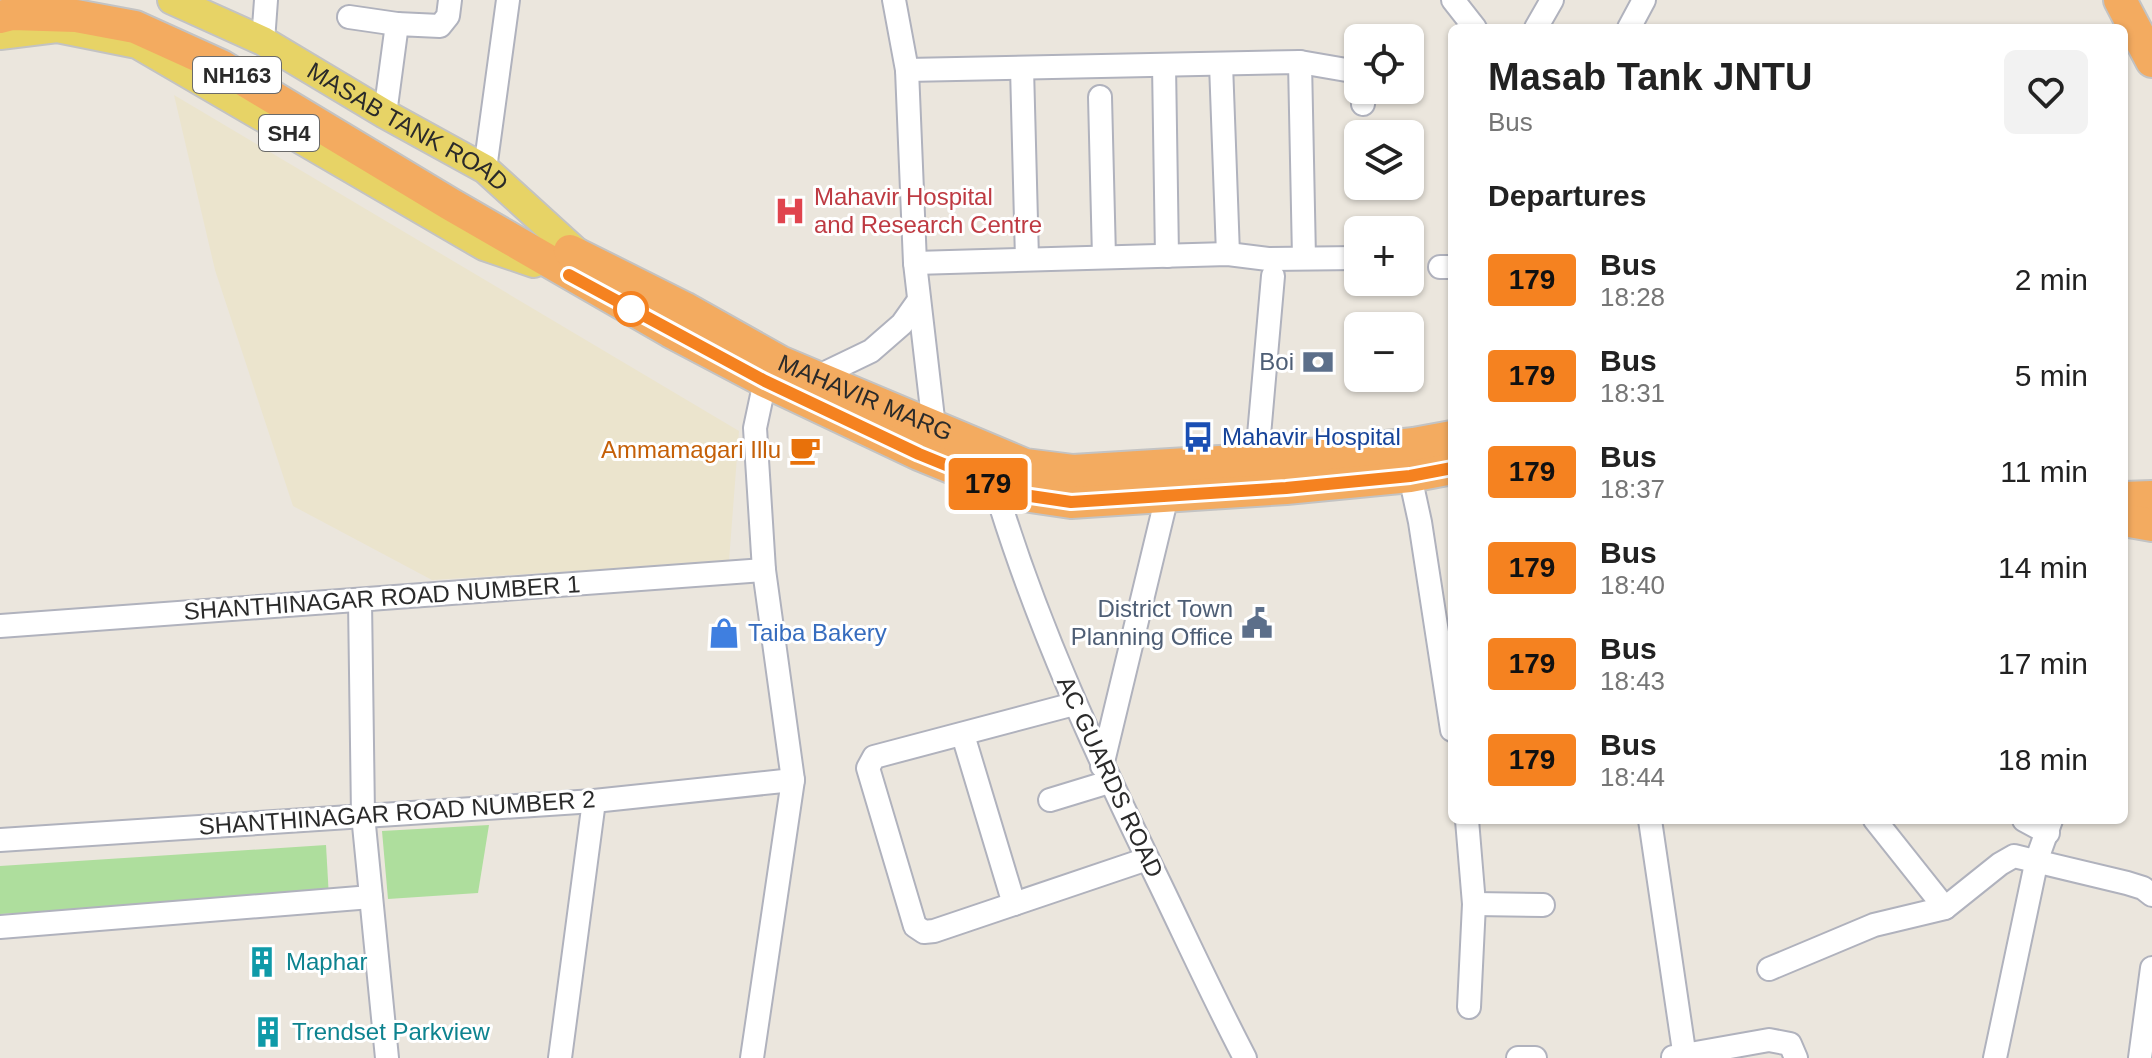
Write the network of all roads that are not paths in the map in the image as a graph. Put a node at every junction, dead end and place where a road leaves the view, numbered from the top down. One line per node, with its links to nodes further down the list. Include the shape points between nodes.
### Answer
1 (102, 0): 29 (highway, NH163, via 144,10 229,45)
2 (172, 0): 18 (main road, MASAB TANK ROAD / SH4)
3 (266, 0): 18 (street)
4 (450, 0): 13 (street, via 440,26)
5 (508, 0): 28 (street)
6 (894, 0): 24 (street)
7 (1453, 0): 14 (street)
8 (1552, 0): 15 (street)
9 (1644, 0): 16 (street)
10 (2120, 0): 19 (highway)
11 (0, 17): 29 (highway, NH163, via 76,16 135,27 221,66)
12 (349, 17): 13 (street)
13 (397, 24): 27 (street)
14 (1472, 24)
15 (1538, 24)
16 (1631, 24)
17 (0, 35): 37 (main road, SH4, via 57,28 137,44 484,246)
18 (263, 41): 27 (main road, MASAB TANK ROAD / SH4)
19 (2152, 61)
20 (1300, 62): 21 (street); 25 (street); 33 (street)
21 (1221, 64): 22 (street); 30 (street)
22 (1164, 65): 23 (street); 31 (street)
23 (1022, 68): 24 (street); 35 (street)
24 (907, 70): 36 (street)
25 (1344, 70)
26 (1100, 97): 32 (street)
27 (385, 114): 28 (main road, MASAB TANK ROAD / SH4)
28 (485, 169): 37 (main road, MASAB TANK ROAD / SH4)
29 (456, 198): 37 (highway, NH163)
30 (1228, 254): 31 (street); 33 (street)
31 (1167, 256): 32 (street)
32 (1104, 257): 35 (street)
33 (1304, 258): 34 (street)
34 (1344, 258)
35 (1027, 259): 36 (street)
36 (915, 263): 39 (street)
37 (576, 266): 40 (highway, MAHAVIR MARG / NH163, via 684,308); 41 (highway, MAHAVIR MARG / NH163)
38 (1273, 276): 44 (street)
39 (919, 300): 40 (street, via 902,324 871,351); 42 (street)
40 (817, 377): 42 (highway, MAHAVIR MARG / NH163)
41 (765, 381): 48 (highway, MAHAVIR MARG / NH163); 52 (street, via 755,428)
42 (934, 427): 44 (highway, MAHAVIR MARG / NH163, via 1025,465 1073,471)
43 (1448, 438): 45 (highway, MAHAVIR MARG / NH163)
44 (1257, 458): 45 (highway, MAHAVIR MARG / NH163)
45 (1352, 467): 47 (highway, MAHAVIR MARG / NH163); 49 (highway, MAHAVIR MARG / NH163)
46 (1448, 469): 47 (highway, MAHAVIR MARG / NH163)
47 (1410, 476): 56 (street)
48 (995, 487): 49 (highway, MAHAVIR MARG / NH163, via 1071,502); 55 (street, AC GUARDS ROAD)
49 (1167, 496): 58 (street)
50 (2152, 497): 51 (highway)
51 (2130, 519)
52 (764, 570): 53 (street, SHANTHINAGAR ROAD NUMBER 1); 59 (street)
53 (360, 601): 54 (street, SHANTHINAGAR ROAD NUMBER 1); 62 (street)
54 (0, 626)
55 (1074, 704): 57 (street); 58 (street, AC GUARDS ROAD)
56 (1448, 708)
57 (963, 735): 72 (street); 72 (street, via 874,757 869,763 915,926 934,931)
58 (1106, 774): 60 (street); 68 (street, AC GUARDS ROAD)
59 (793, 780): 61 (street, SHANTHINAGAR ROAD NUMBER 2); 80 (street)
60 (1050, 800)
61 (594, 801): 62 (street, SHANTHINAGAR ROAD NUMBER 2); 83 (street)
62 (363, 815): 67 (street, SHANTHINAGAR ROAD NUMBER 2); 71 (street)
63 (1467, 824): 73 (street)
64 (1651, 824): 81 (street)
65 (1878, 824): 75 (street)
66 (2049, 827): 69 (street)
67 (0, 840)
68 (1147, 859): 72 (street); 85 (street, AC GUARDS ROAD)
69 (2037, 859): 70 (street, via 2135,885); 75 (street, via 2014,856); 89 (street)
70 (2152, 895)
71 (371, 897): 76 (street); 82 (street)
72 (1014, 904)
73 (1474, 904): 74 (street); 79 (street)
74 (1543, 905)
75 (1945, 908): 78 (street, via 1874,925)
76 (0, 927)
77 (2152, 968): 90 (street)
78 (1769, 969)
79 (1469, 1007)
80 (753, 1048): 84 (street)
81 (1680, 1057): 88 (street, via 1769,1040 1790,1044)
82 (387, 1058)
83 (560, 1058)
84 (769, 1058)
85 (1245, 1058)
86 (1518, 1058): 87 (street)
87 (1535, 1058)
88 (1796, 1058)
89 (1995, 1058)
90 (2140, 1058)

